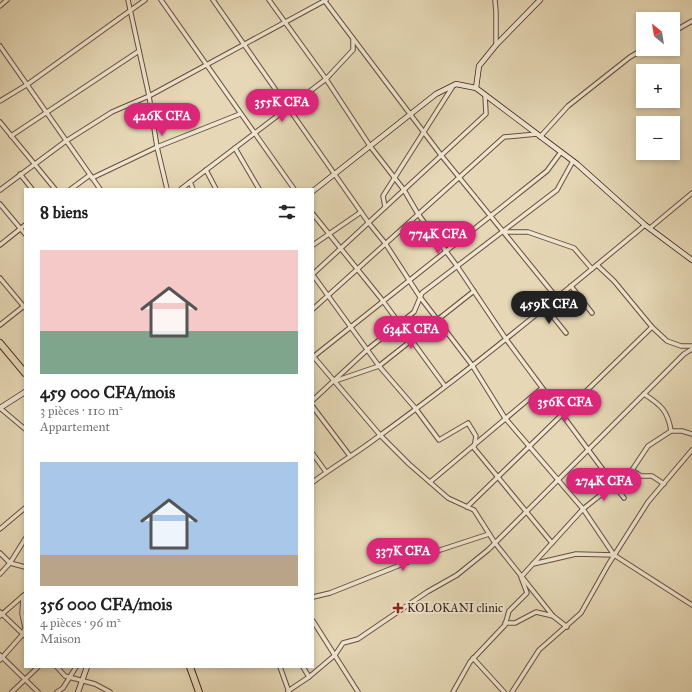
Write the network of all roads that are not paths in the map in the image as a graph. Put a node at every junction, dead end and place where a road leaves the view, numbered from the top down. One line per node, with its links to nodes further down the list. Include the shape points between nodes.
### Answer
1 (7, 0): 10 (street)
2 (128, 0): 11 (street)
3 (145, 0): 11 (street)
4 (162, 0): 21 (street)
5 (213, 0): 18 (street)
6 (269, 0): 13 (street)
7 (324, 0): 13 (street); 15 (street)
8 (495, 0): 16 (street)
9 (540, 0): 16 (street)
10 (0, 6)
11 (130, 10): 19 (street); 23 (street)
12 (692, 21): 14 (street)
13 (285, 23): 18 (street); 22 (street)
14 (680, 28)
15 (353, 39): 22 (street, via 353,50); 32 (street)
16 (496, 45): 25 (street, via 480,66)
17 (0, 46): 23 (street)
18 (243, 46): 21 (street); 29 (street)
19 (139, 51): 27 (street); 30 (street)
20 (636, 54): 37 (street, via 568,106)
21 (206, 65): 27 (street); 31 (street)
22 (326, 79): 29 (street); 39 (street)
23 (28, 84): 28 (street); 30 (street)
24 (452, 86): 25 (street, via 456,84); 32 (street, via 436,94); 34 (street)
25 (476, 88): 26 (street)
26 (485, 95): 37 (street); 43 (street, via 486,114)
27 (149, 96): 38 (street, via 112,112); 40 (street)
28 (0, 101)
29 (289, 108): 35 (street); 48 (street)
30 (47, 114): 36 (street); 38 (street)
31 (240, 114): 35 (street); 40 (street)
32 (412, 114): 34 (street); 39 (street)
33 (0, 122): 36 (street)
34 (424, 131): 43 (street); 51 (street)
35 (254, 134): 41 (street); 62 (street)
36 (11, 136): 45 (street)
37 (539, 136): 42 (street); 49 (street, via 504,137)
38 (66, 141): 45 (street); 50 (street)
39 (370, 146): 48 (street); 51 (street)
40 (157, 147): 50 (street); 57 (street)
41 (235, 148): 46 (street); 61 (street)
42 (561, 152): 44 (street); 72 (street, via 548,171)
43 (441, 155): 49 (street); 65 (street)
44 (573, 161): 75 (street); 77 (street, via 557,190)
45 (34, 164): 47 (street); 54 (street)
46 (206, 170): 52 (street); 60 (street)
47 (20, 174): 53 (street); 64 (street)
48 (335, 174): 63 (street); 69 (street)
49 (459, 176): 70 (street); 72 (street)
50 (91, 177): 55 (street); 56 (street)
51 (395, 179): 65 (street); 68 (street, via 383,196)
52 (190, 182): 58 (street); 59 (street)
53 (31, 188)
54 (55, 188)
55 (73, 188)
56 (99, 188)
57 (167, 188)
58 (182, 188)
59 (193, 188)
60 (215, 188)
61 (258, 188)
62 (293, 188)
63 (314, 189)
64 (0, 190)
65 (404, 190): 68 (street); 70 (street)
66 (692, 193): 75 (street)
67 (0, 204): 76 (street)
68 (385, 207): 73 (street)
69 (361, 212): 73 (street); 79 (street)
70 (418, 214): 80 (street); 84 (street)
71 (314, 215): 79 (street)
72 (491, 215): 77 (street); 84 (street)
73 (368, 222): 80 (street); 83 (street)
74 (24, 226): 76 (street)
75 (648, 226): 85 (street); 86 (street)
76 (20, 229): 78 (street); 82 (street)
77 (504, 232): 87 (street); 89 (street, via 528,232 574,248); 98 (street)
78 (24, 233)
79 (329, 235): 81 (street); 83 (street)
80 (385, 243): 88 (street); 93 (street)
81 (314, 244)
82 (0, 245)
83 (340, 249): 88 (street); 90 (street)
84 (445, 251): 87 (street); 93 (street)
85 (692, 260)
86 (597, 265): 89 (street); 108 (street, via 614,281)
87 (457, 266): 95 (street); 97 (street, via 422,293)
88 (356, 269): 96 (street); 99 (street)
89 (592, 269): 94 (street)
90 (314, 274)
91 (314, 276): 96 (street)
92 (0, 278): 100 (street)
93 (410, 279): 97 (street); 99 (street)
94 (571, 286): 98 (street); 103 (street)
95 (474, 292): 104 (street); 110 (street)
96 (328, 295): 102 (street); 107 (street)
97 (420, 298): 104 (street); 105 (street, via 414,312)
98 (557, 298): 101 (street)
99 (383, 301): 105 (street); 107 (street)
100 (24, 307): 106 (street)
101 (545, 307): 109 (street); 110 (street)
102 (314, 308)
103 (592, 313)
104 (438, 320): 111 (street); 117 (street)
105 (399, 323): 111 (street); 114 (street)
106 (0, 325)
107 (351, 326): 114 (street); 115 (street)
108 (652, 327): 113 (street, via 667,341); 129 (street)
109 (566, 333)
110 (506, 339): 117 (street); 122 (street)
111 (412, 340): 118 (street); 121 (street)
112 (0, 343): 119 (highway)
113 (692, 347): 124 (street)
114 (368, 349): 118 (street); 120 (street)
115 (314, 356)
116 (314, 358): 120 (street)
117 (472, 365): 121 (street); 130 (street)
118 (379, 366): 120 (street); 128 (street)
119 (24, 371)
120 (334, 381): 125 (street); 134 (street)
121 (445, 386): 128 (street)
122 (542, 388): 129 (street); 130 (street)
123 (24, 393): 126 (street)
124 (644, 394): 132 (street, via 658,403 669,417); 138 (street)
125 (314, 398)
126 (0, 408): 131 (street)
127 (314, 408): 140 (street)
128 (416, 409): 134 (street); 135 (street, via 439,440 468,423 476,436)
129 (562, 415): 136 (street); 138 (street)
130 (506, 418): 135 (street); 136 (street)
131 (24, 427)
132 (671, 431): 133 (street); 141 (street, via 648,446)
133 (692, 434)
134 (380, 435): 140 (street); 146 (street)
135 (475, 443): 143 (street, via 474,448); 146 (street)
136 (529, 446): 143 (street); 144 (street)
137 (692, 450): 148 (street)
138 (588, 451): 144 (street); 147 (street)
139 (314, 455): 142 (street)
140 (350, 456): 142 (street)
141 (632, 470): 147 (street); 148 (street, via 641,476 652,476)
142 (326, 472): 145 (street)
143 (498, 476): 150 (street); 153 (street)
144 (558, 480): 152 (street); 153 (street)
145 (314, 481)
146 (430, 482): 150 (street, via 448,498)
147 (613, 484): 149 (street); 152 (street)
148 (664, 484): 160 (street, via 648,502)
149 (624, 498)
150 (467, 507): 155 (street, via 474,510)
151 (24, 509): 154 (street)
152 (583, 509): 158 (street); 160 (street)
153 (527, 511): 157 (street); 158 (street)
154 (0, 529)
155 (489, 534): 157 (street); 167 (street)
156 (24, 542): 161 (street)
157 (495, 543): 165 (street); 176 (street, via 457,575 427,592 358,639 343,643)
158 (552, 543): 162 (street)
159 (0, 553): 161 (street)
160 (614, 555): 162 (street, via 576,554); 168 (street); 174 (street, via 581,613)
161 (10, 563): 163 (street); 164 (street)
162 (533, 564): 165 (street)
163 (24, 567)
164 (0, 574)
165 (521, 577): 170 (street); 173 (street, via 526,593 509,611)
166 (24, 595): 169 (street); 171 (street, via 22,614)
167 (314, 597)
168 (692, 605)
169 (1, 614): 175 (street)
170 (553, 616): 173 (street, via 536,612 515,623); 174 (street)
171 (24, 623)
172 (314, 623): 176 (street)
173 (505, 623): 178 (street)
174 (567, 627): 200 (street, via 539,650)
175 (24, 635): 177 (street)
176 (335, 655): 187 (street); 197 (street)
177 (1, 657): 188 (street)
178 (473, 658): 198 (street); 199 (street)
179 (37, 668): 188 (street)
180 (58, 668): 186 (street, via 65,676)
181 (75, 668): 186 (street)
182 (87, 668): 189 (street)
183 (190, 668): 196 (highway)
184 (280, 668): 190 (street)
185 (304, 668): 187 (street)
186 (70, 677): 189 (street); 193 (street)
187 (309, 677): 190 (street)
188 (25, 679): 191 (street); 192 (street)
189 (82, 680): 194 (street); 195 (street)
190 (289, 691)
191 (12, 692)
192 (38, 692)
193 (58, 692)
194 (78, 692)
195 (110, 692)
196 (199, 692)
197 (358, 692)
198 (453, 692)
199 (504, 692)
200 (512, 692)

